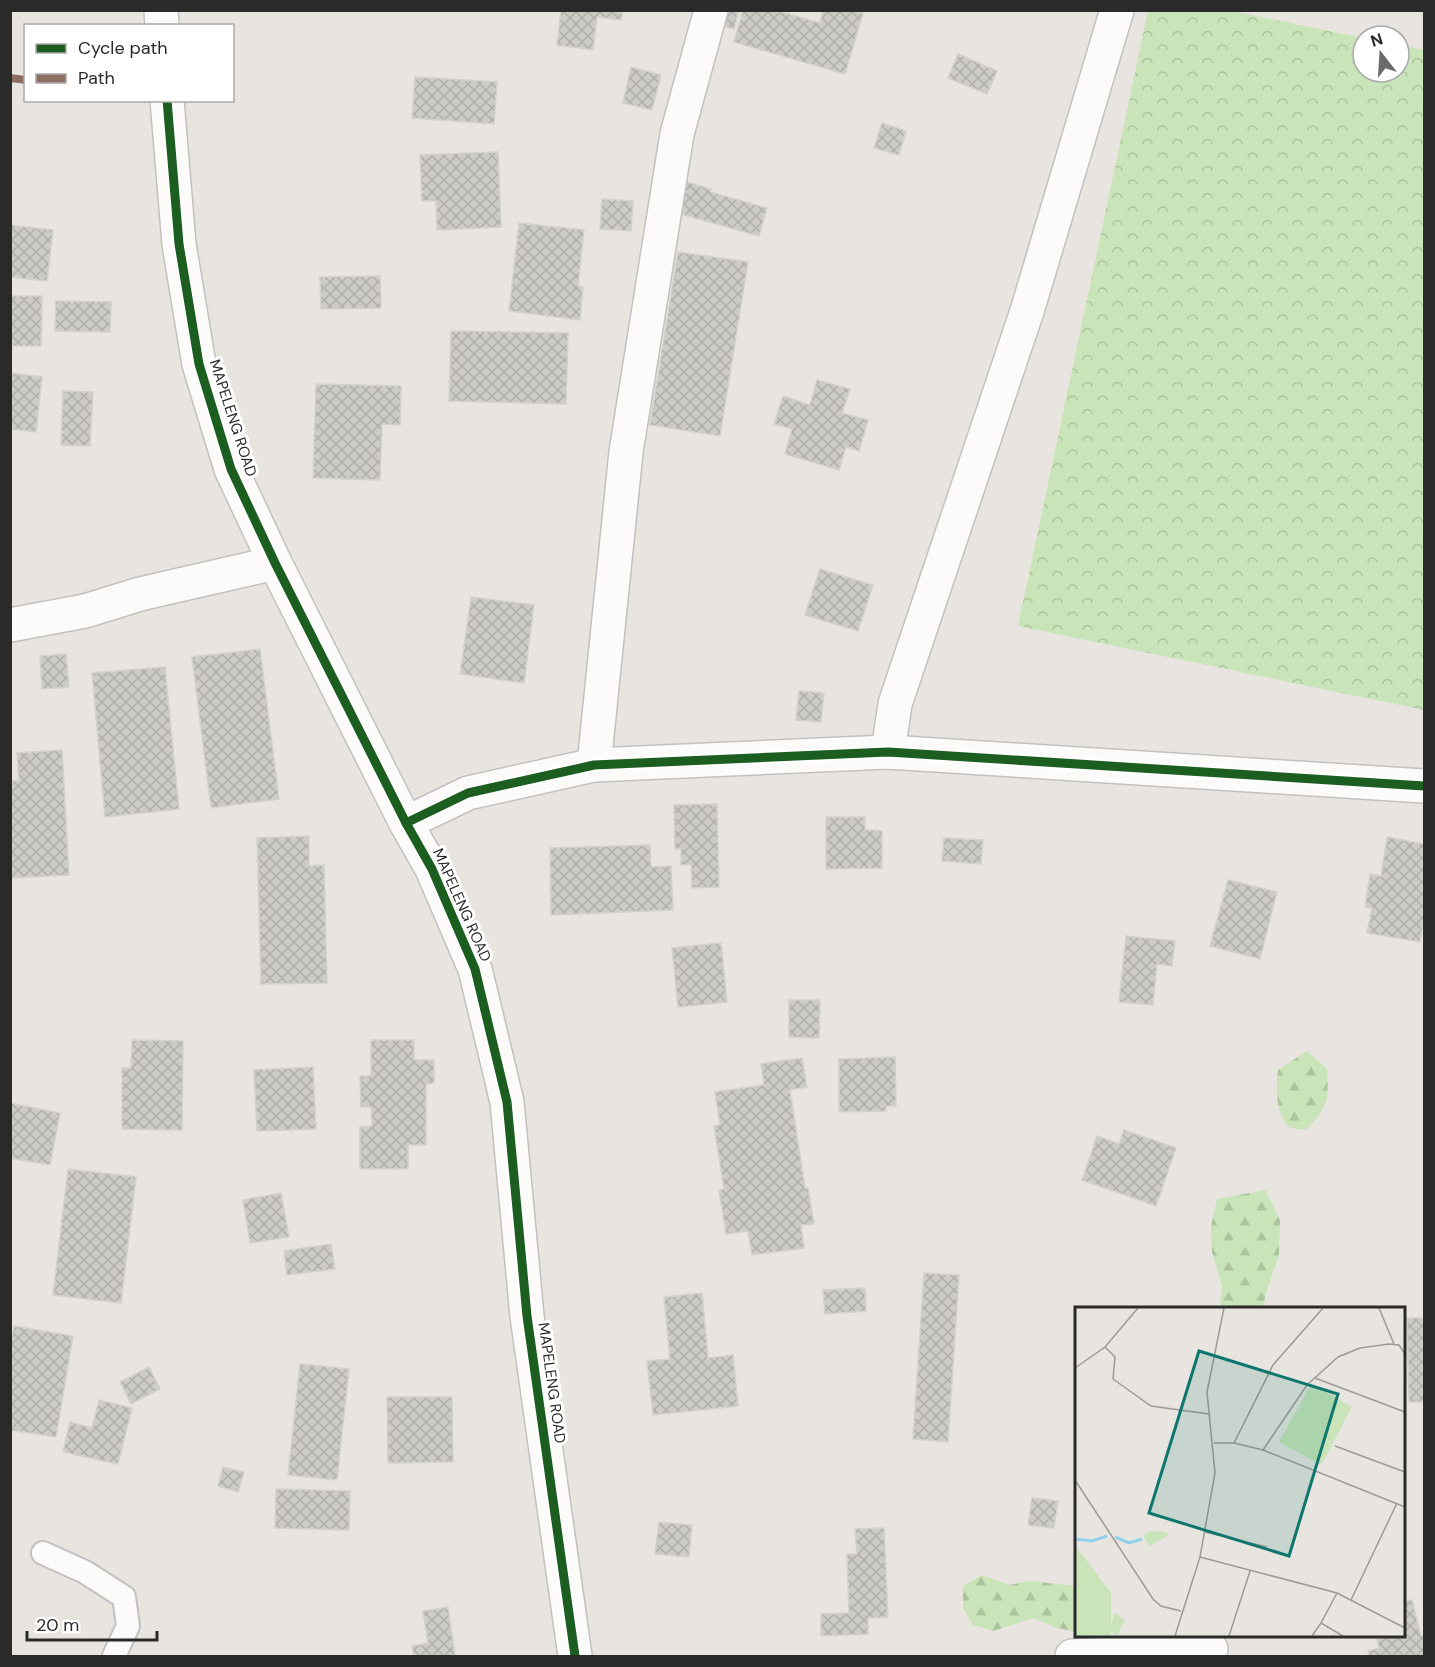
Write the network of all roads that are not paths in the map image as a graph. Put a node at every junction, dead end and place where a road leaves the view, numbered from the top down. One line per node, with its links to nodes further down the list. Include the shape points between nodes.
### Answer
1 (711, 10): 7 (street, via 677,134 626,452)
2 (1117, 10): 6 (street, via 1028,308 895,704)
3 (167, 102): 4 (street, MAPELENG ROAD, via 179,244 199,364 231,469)
4 (275, 563): 5 (street); 9 (street, MAPELENG ROAD)
5 (10, 626)
6 (888, 752): 7 (street); 8 (street)
7 (594, 765): 9 (street, via 468,793)
8 (1425, 786)
9 (406, 823): 13 (street, MAPELENG ROAD, via 432,869 475,969 507,1102 527,1316)
10 (43, 1553): 12 (lane, via 85,1572 124,1597 128,1626)
11 (1210, 1649): 14 (street)
12 (114, 1656)
13 (575, 1656)
14 (1072, 1656)

